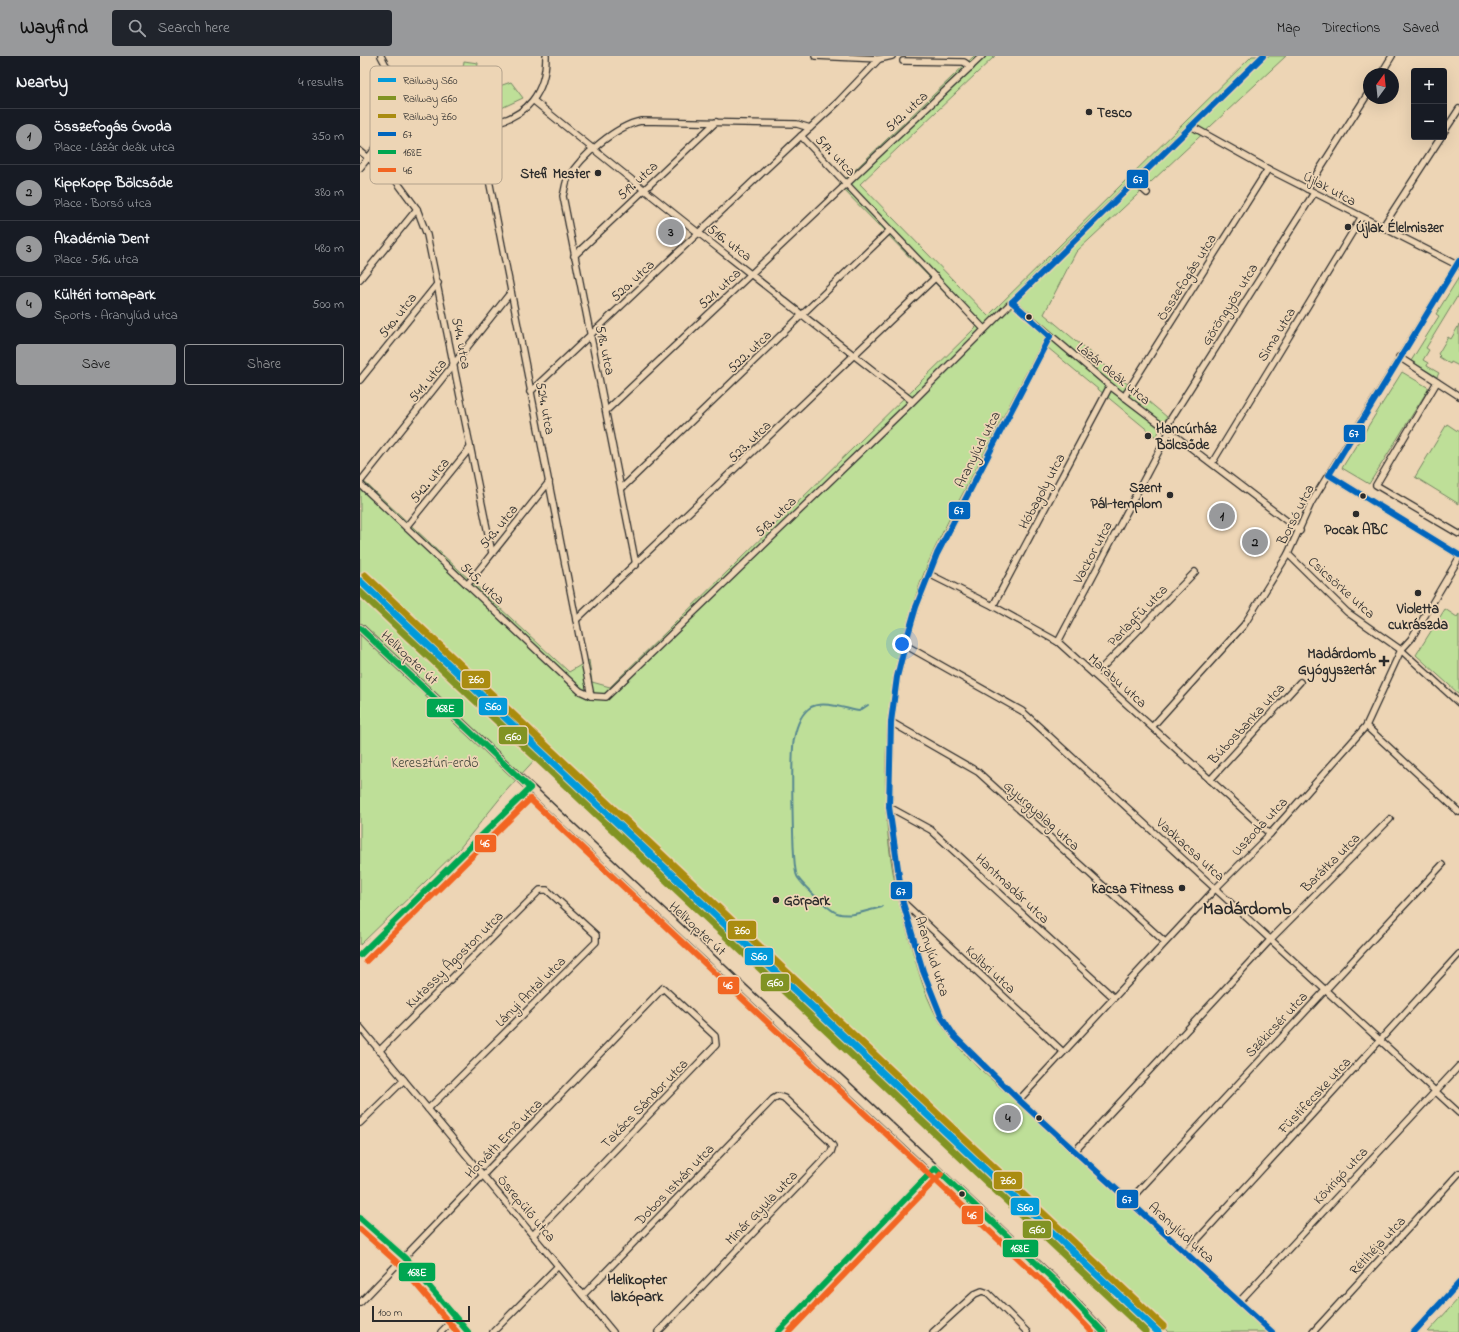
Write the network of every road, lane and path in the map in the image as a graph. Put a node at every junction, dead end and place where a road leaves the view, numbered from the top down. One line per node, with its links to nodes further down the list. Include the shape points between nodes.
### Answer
1 (381, 56): 12 (street)
2 (546, 56): 15 (street, via 545,76)
3 (815, 56): 9 (street)
4 (892, 56): 9 (street)
5 (915, 56): 11 (street)
6 (982, 56): 13 (street, 512. utca)
7 (1263, 56): 20 (street, 513. utca)
8 (1392, 56): 14 (street)
9 (879, 59): 22 (street)
10 (903, 61): 11 (street)
11 (921, 61): 13 (street, via 964,62)
12 (387, 66)
13 (971, 67): 32 (street, 512. utca)
14 (1385, 68)
15 (534, 101): 18 (street, via 521,112); 25 (street, 516. utca)
16 (1363, 101): 35 (street)
17 (1459, 109): 21 (street)
18 (502, 121)
19 (716, 122): 22 (street, 517. utca, via 797,124); 25 (street, 517. utca, via 635,122 624,126); 36 (street, 519. utca)
20 (1191, 126): 30 (street, Újlak utca); 31 (street, 513. utca)
21 (1447, 127)
22 (810, 128): 23 (street, 517. utca)
23 (801, 136): 32 (street, 517. utca); 43 (street, 520. utca)
24 (1439, 140): 41 (street)
25 (593, 149): 36 (street, 516. utca); 44 (street, 518. utca, via 567,180 563,196)
26 (360, 151): 28 (street, 544. utca)
27 (370, 155): 28 (street)
28 (368, 157): 29 (street)
29 (360, 168)
30 (1268, 169): 35 (street, Újlak utca); 64 (street, Összefogás utca)
31 (1134, 182): 37 (street); 51 (street, 513. utca)
32 (846, 183): 42 (street, 517. utca); 46 (street, 521. utca)
33 (398, 184): 39 (street, 544. utca)
34 (490, 184): 50 (street, 524. utca)
35 (1307, 189): 38 (street, Újlak utca)
36 (644, 191): 43 (street, 516. utca); 44 (street, 519. utca)
37 (1147, 193)
38 (1314, 193): 40 (street, Újlak utca); 67 (street, Göröngyös utca)
39 (417, 209): 48 (street); 49 (street, 544. utca, via 427,235)
40 (1361, 218): 41 (street, Újlak utca); 69 (street, Sima utca)
41 (1382, 228): 45 (street, Újlak utca)
42 (890, 230): 47 (street, 517. utca); 52 (street, 522. utca)
43 (699, 233): 46 (street, 516. utca); 54 (street, 520. utca)
44 (574, 256): 54 (street, 518. utca)
45 (1458, 264): 57 (street, Borsó utca)
46 (752, 274): 52 (street, 516. utca); 66 (street, 521. utca)
47 (936, 277): 53 (street, 517. utca); 56 (street, 523. utca)
48 (360, 279)
49 (438, 283): 58 (street, 544. utca); 59 (street, 540. utca)
50 (511, 292): 58 (street, 541. utca); 62 (street, 524. utca)
51 (1012, 302): 53 (street, 513. utca); 55 (street, Lázár deák utca)
52 (804, 316): 56 (street, 516. utca); 73 (street, 522. utca)
53 (984, 329): 65 (street, 513. utca)
54 (591, 336): 62 (street, 520. utca); 66 (street, 518. utca)
55 (1050, 336): 61 (street, Lázár deák utca); 83 (street, Aranylúd utca, via 946,534)
56 (855, 356): 65 (street, 516. utca); 81 (street, 523. utca)
57 (1399, 357): 60 (street); 70 (street, Borsó utca)
58 (454, 366): 68 (street, 544. utca); 72 (street, 541. utca)
59 (360, 380)
60 (1437, 382): 63 (street); 76 (street, via 1376,485)
61 (1110, 386): 64 (street, Lázár deák utca); 85 (street, Hóbagoly utca)
62 (530, 392): 71 (street, 524. utca)
63 (1459, 396)
64 (1124, 397): 67 (street, Lázár deák utca)
65 (912, 401): 93 (street, 513. utca, via 616,688 606,697)
66 (607, 410): 73 (street, 518. utca)
67 (1167, 430): 69 (street, Lázár deák utca); 88 (street, Vackor utca)
68 (470, 448): 74 (street, 542. utca); 77 (street, 544. utca)
69 (1212, 464): 75 (street, Lázár deák utca)
70 (1329, 475): 75 (street, Borsó utca, via 1312,503); 79 (street)
71 (549, 482): 77 (street, 543. utca); 86 (street, 524. utca)
72 (360, 483): 74 (street, 545. utca)
73 (622, 488): 81 (street, 518. utca)
74 (406, 527): 84 (street, 545. utca)
75 (1300, 531): 78 (street, Borsó utca)
76 (1459, 534)
77 (492, 553): 84 (street, 543. utca)
78 (1288, 554): 90 (street, Csicsörke utca, via 1347,612); 97 (street, Borsó utca, via 1244,625)
79 (1459, 555)
80 (1459, 558): 90 (street, Uszoda utca, via 1411,640)
81 (636, 565): 86 (street, 523. utca)
82 (1195, 572): 91 (street, Parlagfű utca)
83 (928, 574): 85 (street, Marabu utca); 89 (street, Aranylúd utca)
84 (467, 585): 93 (street, 545. utca, via 580,691)
85 (993, 606): 88 (street, Marabu utca)
86 (576, 620): 93 (street, 524. utca)
87 (360, 628): 99 (street, Helikopter út)
88 (1058, 642): 91 (street, Marabu utca)
89 (905, 645): 95 (street, Aranylúd utca, via 897,677); 105 (street, Vadkacsa utca, via 1022,711)
90 (1401, 650): 94 (street, Csicsörke utca); 96 (street, Uszoda utca)
91 (1095, 675): 97 (street, Marabu utca)
92 (1300, 682): 98 (street, Búbosbanka utca)
93 (591, 696)
94 (1459, 703)
95 (891, 722): 100 (street, Aranylúd utca); 109 (street, Gyurgyalag utca, via 978,772)
96 (1366, 726): 101 (street); 103 (street, Uszoda utca)
97 (1152, 727): 98 (street, Marabu utca)
98 (1210, 780): 103 (street, Marabu utca)
99 (530, 788): 111 (street); 128 (street, Helikopter út)
100 (889, 807): 107 (street, Aranylúd utca); 114 (street, Hantmadár utca, via 931,830)
101 (1459, 812)
102 (1390, 819): 108 (street, Barátka utca)
103 (1270, 834): 105 (street, Uszoda utca)
104 (1442, 865): 113 (street, Székicsér utca)
105 (1216, 888): 108 (street, Vadkacsa utca); 109 (street, Uszoda utca)
106 (547, 890): 117 (street, Kutassy Ágoston utca, via 540,890); 124 (street, Lányi Antal utca, via 596,935 596,942)
107 (903, 903): 118 (street, Kolibri utca); 123 (street, Aranylúd utca, via 923,971 941,1016 955,1037)
108 (1271, 939): 113 (street, Vadkacsa utca); 127 (street, Barátka utca)
109 (1165, 942): 114 (street, Uszoda utca)
110 (1459, 954): 116 (street, Füstifecske utca)
111 (360, 955)
112 (663, 988): 130 (street, Horváth Ernő utca); 133 (street, Takács Sándor utca, via 715,1036 716,1045)
113 (1325, 989): 116 (street, Vadkacsa utca); 131 (street, Székicsér utca)
114 (1113, 997): 118 (street, Uszoda utca)
115 (360, 1027): 117 (street, Ősrepülő utca)
116 (1380, 1041): 121 (street, Vadkacsa utca); 134 (street, Füstifecske utca)
117 (379, 1051): 120 (street, Ősrepülő utca)
118 (1062, 1052): 123 (street, Uszoda utca)
119 (1459, 1066): 121 (street, Kövirigó utca)
120 (404, 1080): 124 (street, Ősrepülő utca); 126 (street)
121 (1435, 1090): 125 (street, Vadkacsa utca); 139 (street, Kövirigó utca)
122 (784, 1098): 138 (street, Dobos István utca, via 773,1098); 146 (street, Minár Gyula utca, via 829,1141 833,1146 831,1152)
123 (1019, 1100): 127 (street, Aranylúd utca)
124 (428, 1109): 130 (street, Ősrepülő utca)
125 (1459, 1113)
126 (360, 1123)
127 (1075, 1151): 131 (street, Aranylúd utca)
128 (935, 1168): 147 (street); 150 (street, Helikopter út, via 1056,1282)
129 (1459, 1174): 152 (street, Rétihéja utca)
130 (484, 1176): 133 (street, Ősrepülő utca); 135 (street, Horváth Ernő utca)
131 (1129, 1201): 134 (street, Aranylúd utca)
132 (360, 1218): 135 (street)
133 (534, 1235): 136 (street, Ősrepülő utca)
134 (1186, 1252): 139 (street, Aranylúd utca)
135 (405, 1258): 140 (street, Horváth Ernő utca); 141 (street)
136 (558, 1266): 138 (street, Ősrepülő utca); 145 (street)
137 (1459, 1283): 153 (street)
138 (583, 1295): 142 (street, Ősrepülő utca)
139 (1239, 1302): 151 (street, Aranylúd utca)
140 (360, 1304)
141 (455, 1318): 143 (street); 144 (street)
142 (609, 1331)
143 (441, 1332)
144 (468, 1332)
145 (493, 1332)
146 (658, 1332)
147 (778, 1332)
148 (932, 1332): 149 (street, via 975,1294 982,1291 988,1293)
149 (1027, 1332)
150 (1103, 1332)
151 (1272, 1332)
152 (1313, 1332)
153 (1414, 1332)

